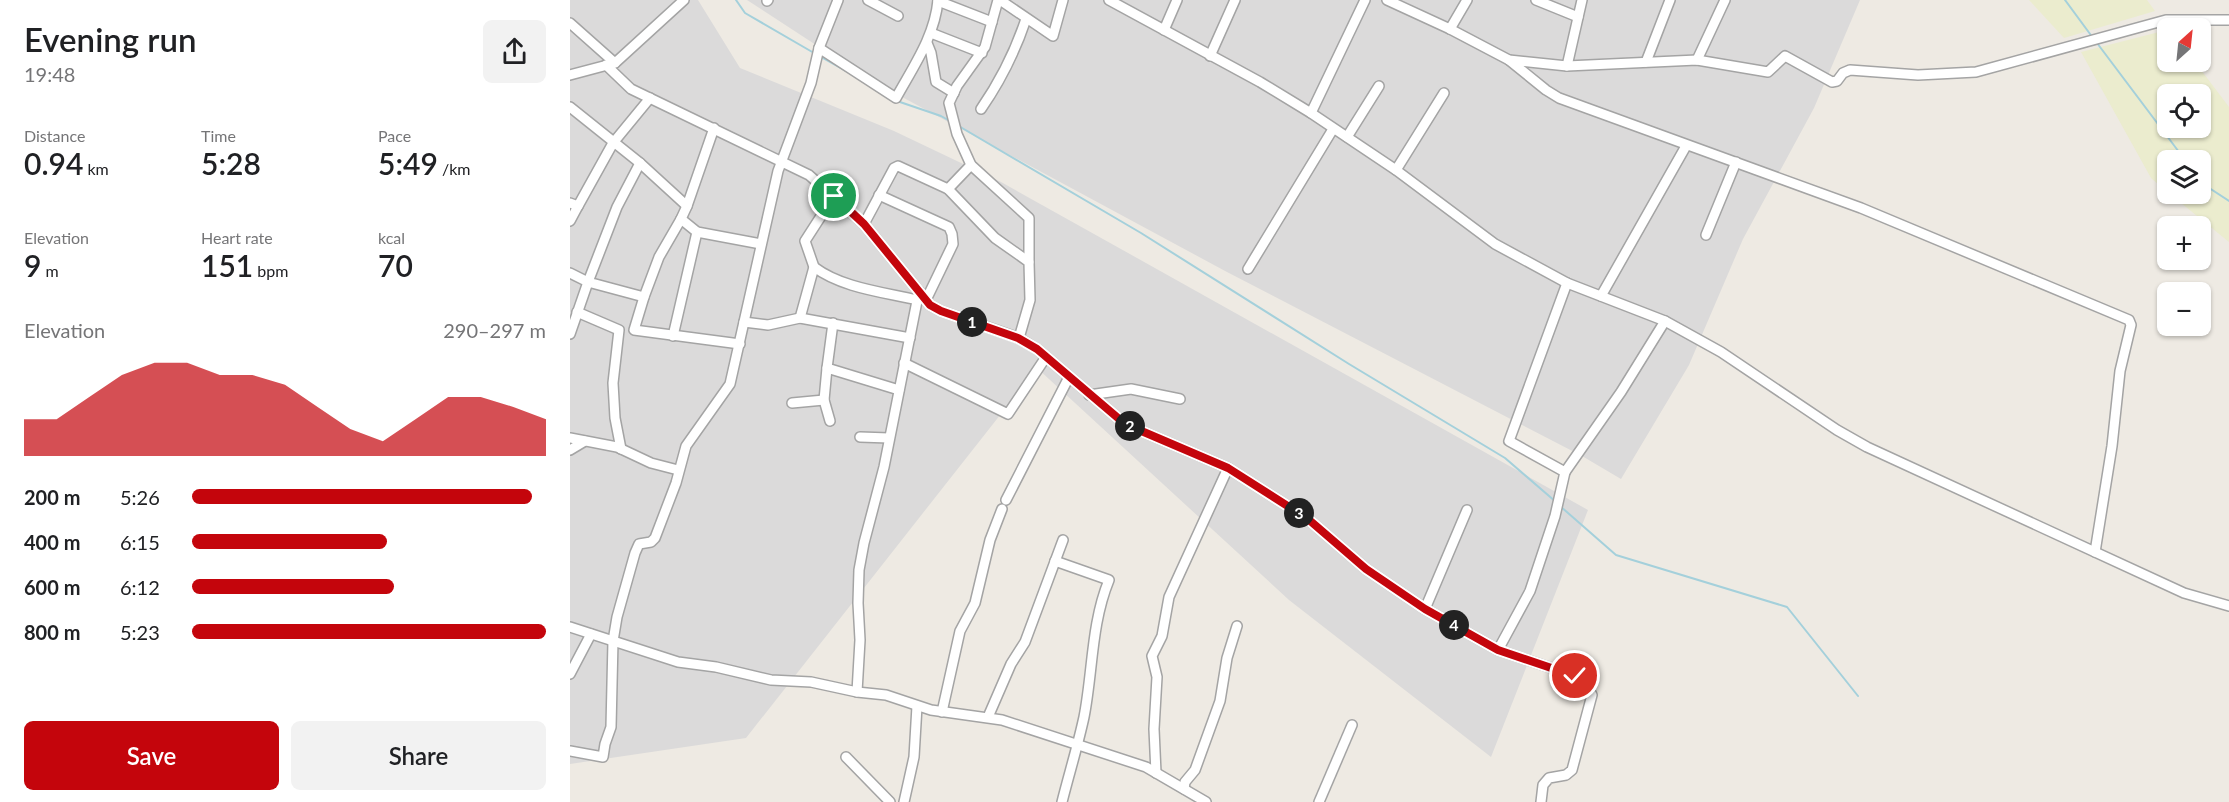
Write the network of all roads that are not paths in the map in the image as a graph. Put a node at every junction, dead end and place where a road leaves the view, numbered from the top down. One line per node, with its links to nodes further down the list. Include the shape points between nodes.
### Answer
1 (838, 0): 27 (street)
2 (868, 0): 17 (street)
3 (999, 0): 19 (street); 21 (street)
4 (1063, 0): 19 (street, via 1053,36)
5 (1109, 0): 24 (street)
6 (1177, 0): 24 (street)
7 (1235, 0): 29 (street)
8 (1365, 0): 42 (street)
9 (1387, 0): 23 (street)
10 (1467, 0): 23 (street)
11 (1536, 0): 18 (street)
12 (1582, 0): 18 (street)
13 (1670, 0): 32 (street)
14 (1725, 0): 31 (street)
15 (682, 1): 33 (street)
16 (938, 1): 21 (street); 25 (street)
17 (898, 16)
18 (1578, 17): 34 (street)
19 (1026, 19): 41 (street, via 1005,71)
20 (2229, 20): 31 (street, via 2166,20 1976,72 1954,74 1850,70 1832,81 1785,57 1768,72)
21 (992, 22): 28 (street)
22 (570, 23): 33 (street)
23 (1450, 29): 30 (street)
24 (1164, 30): 29 (street)
25 (931, 33): 26 (street); 28 (street)
26 (927, 43): 27 (street, via 896,98); 37 (street, via 936,82)
27 (819, 50): 50 (street)
28 (982, 53): 37 (street)
29 (1210, 56): 42 (street)
30 (1509, 60): 34 (street); 47 (street, via 1559,98)
31 (1697, 60): 32 (street)
32 (1646, 62): 34 (street)
33 (611, 64): 35 (street); 39 (street, via 631,89)
34 (1567, 66)
35 (570, 75)
36 (1379, 86): 45 (street)
37 (954, 93): 51 (street, via 949,103 951,116)
38 (1444, 93): 52 (street)
39 (650, 98): 43 (street); 46 (street)
40 (570, 106): 46 (street)
41 (981, 109)
42 (1311, 113): 44 (street)
43 (714, 128): 50 (street); 57 (street)
44 (1333, 129): 45 (street); 66 (street)
45 (1347, 137): 52 (street)
46 (613, 142): 49 (street); 56 (street)
47 (1686, 146): 48 (street); 70 (street)
48 (1736, 162): 62 (street); 104 (street, via 1861,208 2129,320)
49 (640, 163): 57 (street); 68 (street, via 617,207)
50 (781, 163): 55 (street, via 809,175); 63 (street)
51 (971, 165): 53 (street); 64 (street, via 1029,218)
52 (1396, 171): 69 (street, via 1495,244)
53 (948, 189): 54 (street, via 898,166); 64 (street, via 995,238)
54 (879, 195): 60 (street); 72 (street, via 949,227 952,234 953,244)
55 (834, 196): 60 (street); 65 (street, via 805,241)
56 (574, 205): 59 (street)
57 (687, 206): 58 (street)
58 (681, 219): 61 (street); 71 (street, via 659,257)
59 (570, 221)
60 (864, 224): 72 (street)
61 (697, 232): 63 (street); 79 (street)
62 (1706, 235)
63 (761, 244): 76 (street)
64 (1029, 262): 81 (street, via 1030,300)
65 (813, 267): 72 (street, via 848,283); 74 (street)
66 (1248, 269)
67 (570, 273): 68 (street)
68 (588, 282): 71 (street); 73 (street)
69 (1567, 283): 70 (street); 101 (street, via 1509,441)
70 (1601, 296): 75 (street)
71 (644, 297): 79 (street, via 634,330)
72 (921, 297): 80 (street); 81 (street, via 941,311)
73 (577, 312): 78 (street); 97 (street, via 619,330 613,383)
74 (800, 318): 76 (street, via 768,325); 77 (street)
75 (1665, 321): 101 (street); 104 (street, via 1721,352 1867,447)
76 (744, 322): 82 (street)
77 (833, 323): 80 (street); 85 (street)
78 (570, 334)
79 (673, 336): 82 (street)
80 (910, 338): 84 (street)
81 (1018, 338): 83 (street)
82 (740, 344): 100 (street, via 730,384 686,446)
83 (1046, 357): 84 (street, via 1008,414); 86 (street)
84 (904, 363): 87 (street)
85 (827, 368): 87 (street); 90 (street)
86 (1070, 377): 88 (street); 117 (street, via 990,540 975,603 960,631)
87 (899, 390): 95 (street)
88 (1089, 395): 89 (street, via 1131,389); 99 (street, via 1125,424)
89 (1180, 399)
90 (824, 400): 91 (street); 92 (street)
91 (792, 403)
92 (830, 421)
93 (860, 436): 95 (street)
94 (570, 438): 96 (street)
95 (889, 438): 115 (street, via 859,570)
96 (585, 441): 97 (street); 98 (street)
97 (621, 449): 100 (street)
98 (570, 450)
99 (1228, 468): 107 (street, via 1308,519 1366,569); 123 (street, via 1169,597 1162,636 1152,656 1157,677)
100 (678, 470): 112 (street, via 655,538 637,548 619,604)
101 (1565, 472): 113 (street, via 1530,591)
102 (1467, 510): 107 (street)
103 (1063, 540): 105 (street)
104 (2095, 552): 106 (street, via 2184,593)
105 (1055, 561): 118 (street, via 1025,642); 120 (street, via 1109,580 1093,641)
106 (2229, 606)
107 (1425, 609): 113 (street)
108 (570, 618): 110 (street)
109 (1237, 626): 124 (street, via 1220,701)
110 (573, 628): 111 (street)
111 (591, 634): 112 (street); 114 (street)
112 (614, 640): 115 (street, via 678,662); 121 (street, via 610,727 603,757)
113 (1498, 650): 131 (street, via 1575,676 1592,695 1572,770 1549,778 1543,785)
114 (570, 674)
115 (857, 692): 116 (street, via 886,695)
116 (917, 706): 117 (street); 127 (street, via 914,757)
117 (942, 712): 118 (street)
118 (988, 717): 120 (street)
119 (1352, 725): 130 (street)
120 (1078, 744): 123 (street); 128 (street)
121 (570, 751)
122 (846, 757): 126 (street)
123 (1156, 773): 124 (street)
124 (1184, 789): 125 (street)
125 (1195, 800): 129 (street)
126 (890, 802)
127 (904, 802)
128 (1062, 802)
129 (1206, 802)
130 (1319, 802)
131 (1541, 802)

